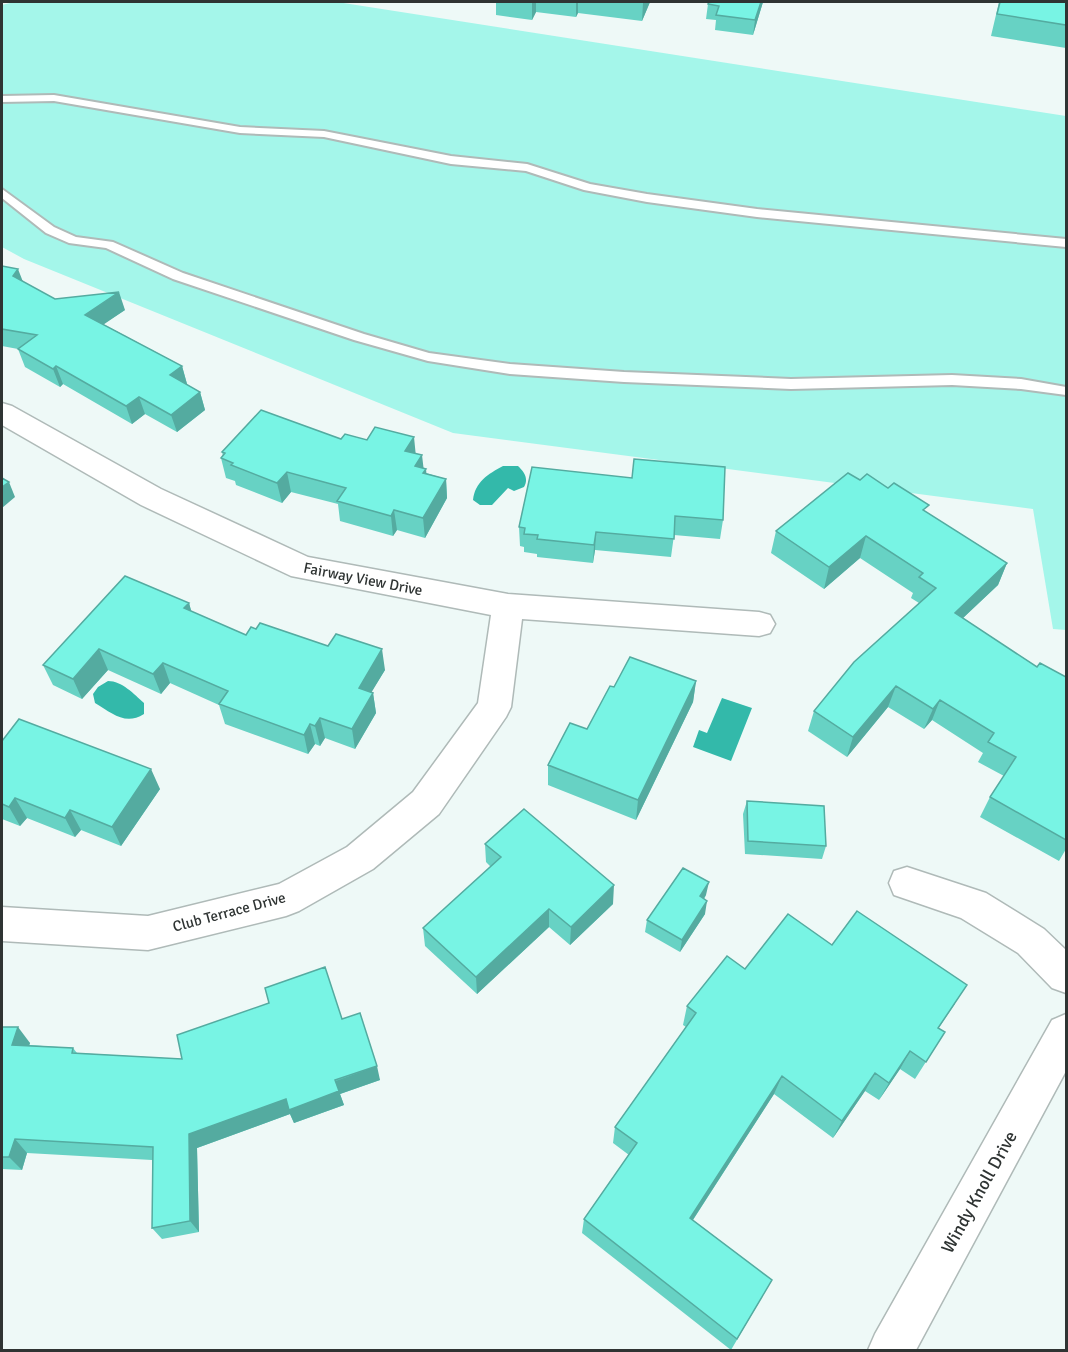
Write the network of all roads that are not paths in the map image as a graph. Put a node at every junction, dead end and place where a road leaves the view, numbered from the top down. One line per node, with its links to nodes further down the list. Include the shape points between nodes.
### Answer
1 (2, 99): 3 (lane, via 54,98 240,130 324,134 451,160 527,168 588,187 658,200)
2 (2, 193): 4 (lane, via 50,230 73,240 109,245 178,276 428,357 510,369 624,377 791,384 952,380)
3 (1066, 243)
4 (1066, 391)
5 (2, 413): 6 (street, Fairway View Drive, via 151,497 302,568)
6 (508, 606): 7 (street, Fairway View Drive); 9 (street, Club Terrace Drive, via 494,707 426,803 360,858 286,899 148,933)
7 (759, 624)
8 (907, 883): 10 (street, via 973,904 1031,941)
9 (2, 924)
10 (1066, 975)
11 (1066, 1033): 12 (street, Windy Knoll Drive)
12 (891, 1350)

